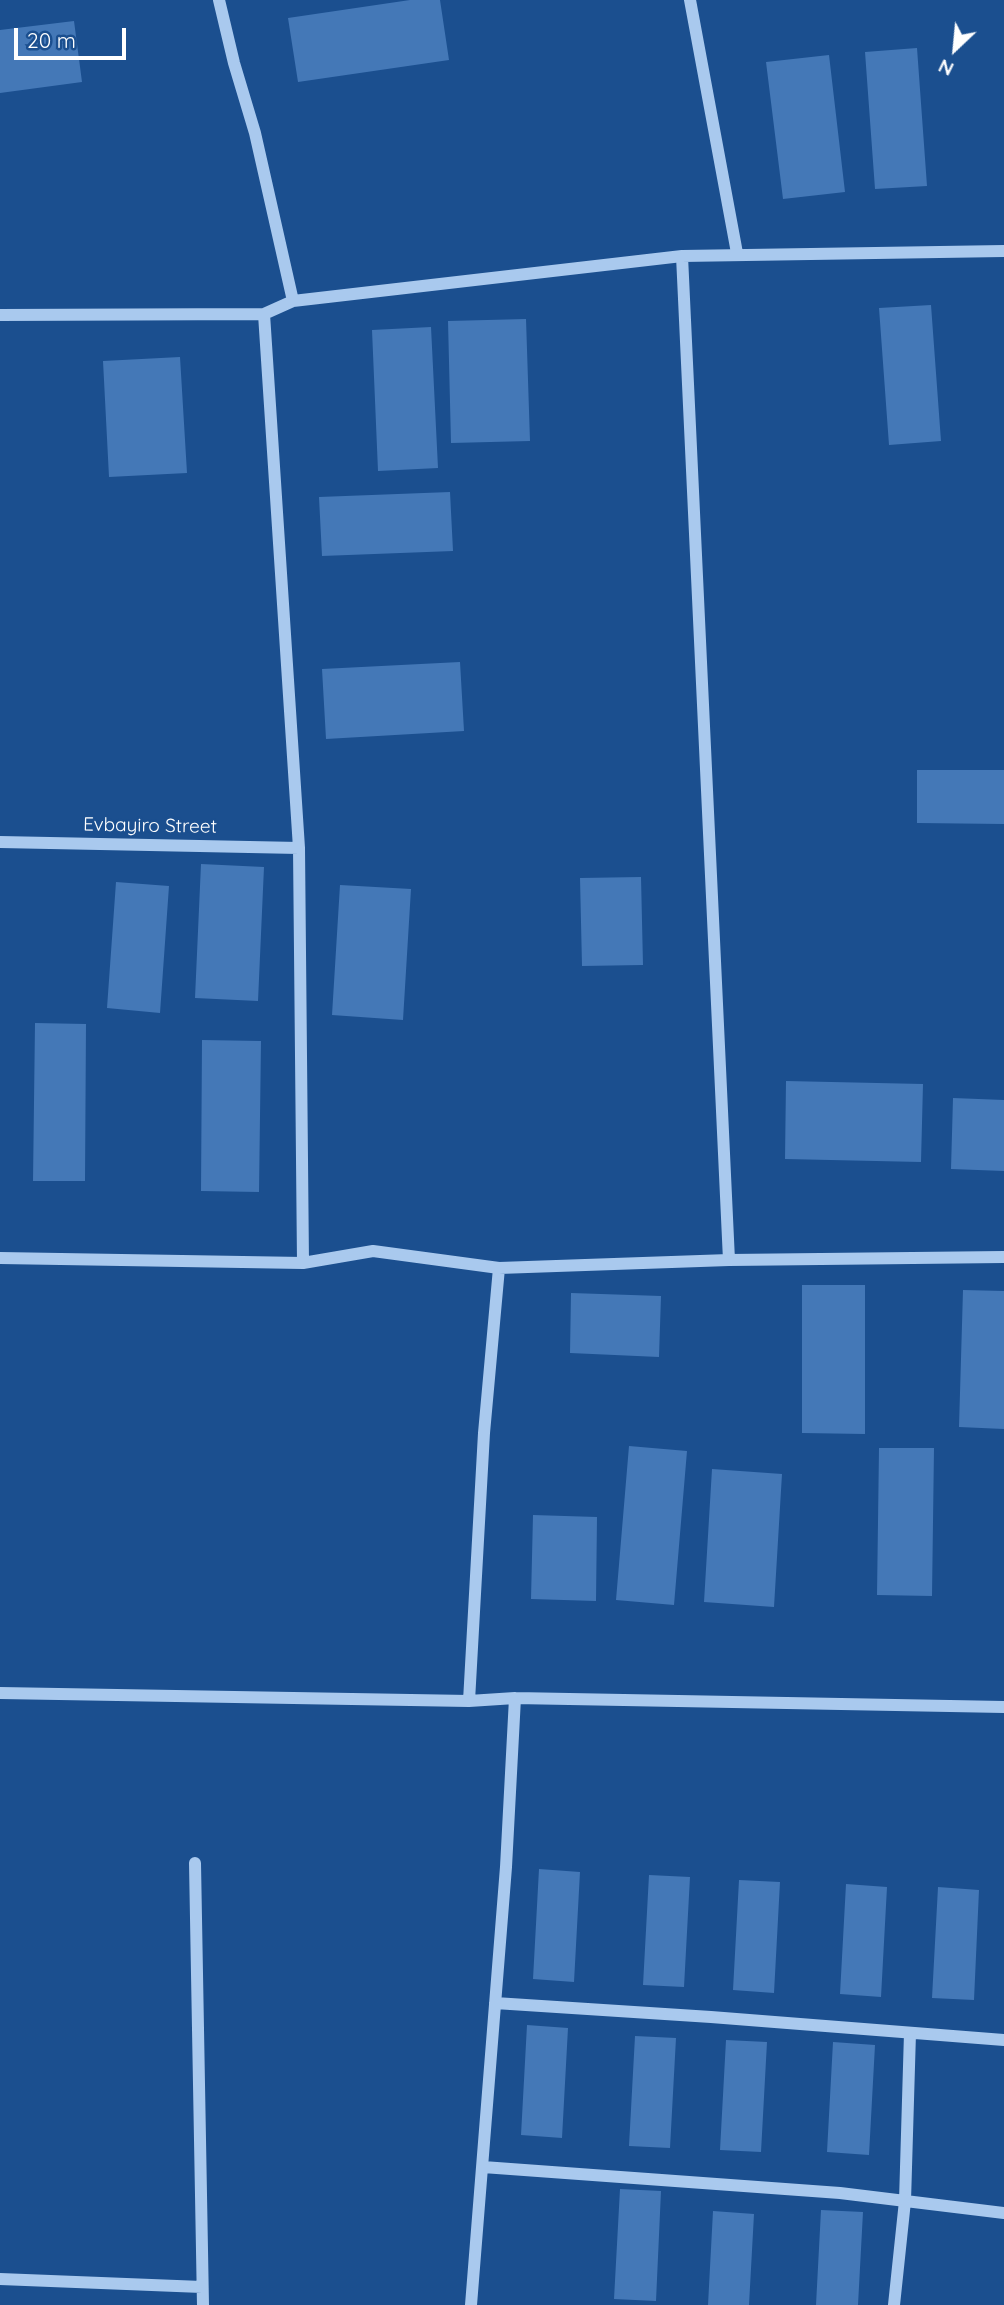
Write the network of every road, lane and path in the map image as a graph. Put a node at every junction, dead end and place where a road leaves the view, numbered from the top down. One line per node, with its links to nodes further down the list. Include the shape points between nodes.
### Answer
1 (219, 0): 6 (street)
2 (690, 0): 4 (street)
3 (1004, 251): 4 (street)
4 (737, 254): 5 (street)
5 (682, 256): 6 (street); 13 (street)
6 (293, 301): 7 (street)
7 (264, 314): 8 (street); 10 (street)
8 (0, 315)
9 (0, 842): 10 (street, Evbayiro Street)
10 (299, 848): 14 (street)
11 (0, 1258): 14 (street)
12 (1004, 1258): 13 (street)
13 (729, 1260): 15 (street)
14 (303, 1263): 15 (street, via 373,1251)
15 (499, 1268): 18 (street, via 484,1433)
16 (0, 1693): 18 (street)
17 (515, 1698): 18 (street); 19 (street); 21 (street)
18 (469, 1701)
19 (1004, 1707)
20 (195, 1863): 28 (street)
21 (495, 2003): 22 (street); 24 (street)
22 (910, 2033): 23 (street); 25 (street)
23 (1004, 2040)
24 (483, 2167): 25 (street); 30 (street)
25 (905, 2201): 26 (street); 31 (street)
26 (1004, 2213)
27 (0, 2279): 28 (street)
28 (202, 2287): 29 (street)
29 (203, 2305)
30 (471, 2305)
31 (894, 2305)

